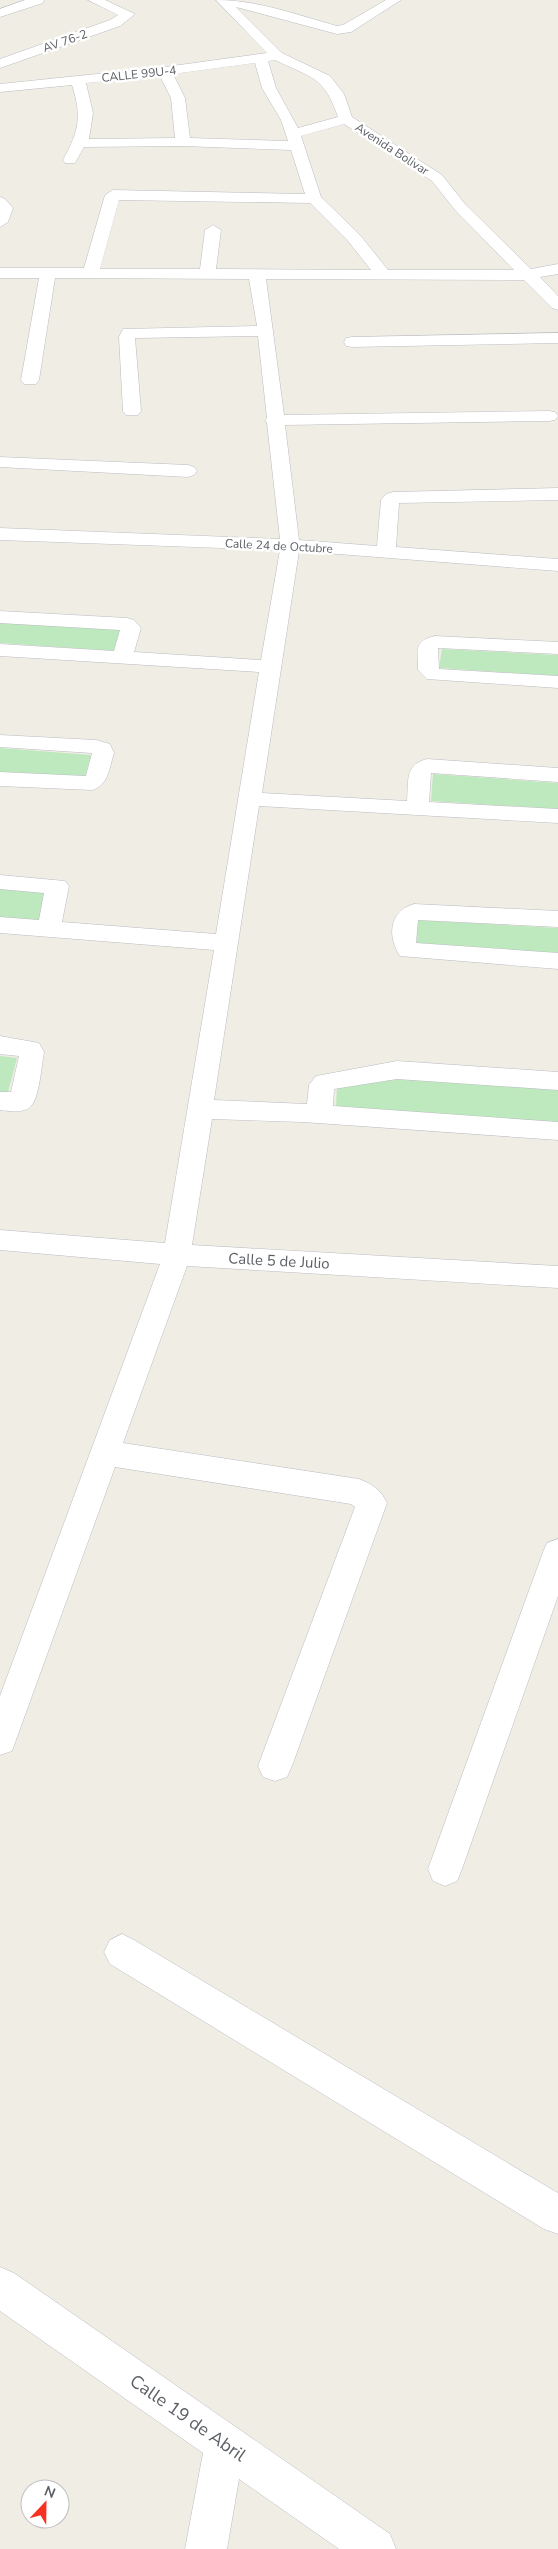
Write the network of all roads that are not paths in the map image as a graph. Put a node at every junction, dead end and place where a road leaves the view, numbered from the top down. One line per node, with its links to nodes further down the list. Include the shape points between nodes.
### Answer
1 (38, 0): 6 (street)
2 (94, 0): 10 (street, AV 76-2, via 128,14 115,23)
3 (222, 0): 5 (street); 7 (street, Avenida Bolivar)
4 (395, 0): 5 (street, via 346,29 336,30)
5 (261, 3): 7 (street)
6 (0, 13)
7 (245, 24): 8 (street, Avenida Bolivar)
8 (277, 56): 9 (street, CALLE 99U-4); 14 (street, Avenida Bolivar, via 325,79 337,94)
9 (260, 58): 11 (street, CALLE 99U-4); 15 (street, via 269,88 288,120)
10 (0, 64)
11 (165, 71): 12 (street, CALLE 99U-4); 17 (street, via 178,98)
12 (78, 80): 13 (street, CALLE 99U-4); 16 (street, via 87,110)
13 (0, 88)
14 (346, 119): 15 (street); 29 (street, Avenida Bolivar, via 437,178 460,207)
15 (295, 140): 17 (street); 19 (street)
16 (80, 142): 17 (street); 18 (street)
17 (183, 142)
18 (70, 160)
19 (314, 199): 26 (street, via 113,195); 28 (street, via 354,238)
20 (0, 202): 21 (street, via 5,208)
21 (0, 222)
22 (213, 230): 27 (street)
23 (558, 269): 29 (street)
24 (0, 273): 25 (street)
25 (48, 274): 26 (street); 35 (street)
26 (90, 274): 27 (street)
27 (207, 274): 30 (street)
28 (383, 274): 29 (street); 30 (street)
29 (527, 275): 31 (street, Avenida Bolivar)
30 (257, 276): 32 (street)
31 (558, 306)
32 (266, 331): 36 (street, via 129,333); 38 (street)
33 (558, 338): 34 (street)
34 (352, 342)
35 (30, 380)
36 (132, 411)
37 (549, 416): 38 (street)
38 (274, 420): 43 (street)
39 (0, 462): 40 (street)
40 (188, 471)
41 (558, 494): 44 (street, via 393,498 390,500)
42 (0, 534): 43 (street, Calle 24 de Octubre)
43 (290, 545): 44 (street, Calle 24 de Octubre); 50 (street)
44 (386, 553): 45 (street, Calle 24 de Octubre)
45 (558, 565)
46 (0, 617): 49 (street, via 127,624 131,628)
47 (558, 648): 51 (street, via 430,643 428,670 434,675)
48 (0, 650): 49 (street)
49 (123, 656): 50 (street)
50 (272, 668): 55 (street)
51 (558, 682)
52 (0, 741): 54 (street, via 96,747 103,753 92,783)
53 (558, 775): 56 (street, via 427,766 422,769)
54 (0, 779)
55 (251, 799): 56 (street); 62 (street)
56 (417, 807): 57 (street)
57 (558, 816)
58 (0, 882): 61 (street, via 57,886)
59 (558, 919): 63 (street, via 414,912 406,917 404,944 408,950)
60 (0, 925): 61 (street)
61 (47, 927): 62 (street)
62 (227, 943): 67 (street)
63 (558, 961)
64 (0, 1045): 66 (street, via 23,1046 32,1052 22,1100)
65 (558, 1081): 68 (street, via 397,1070 325,1082 322,1084)
66 (0, 1101)
67 (200, 1109): 68 (street); 71 (street)
68 (319, 1114): 69 (street)
69 (558, 1131)
70 (0, 1240): 71 (street, Calle 5 de Julio)
71 (177, 1255): 72 (street, Calle 5 de Julio); 73 (street)
72 (558, 1277)
73 (105, 1453): 75 (street); 76 (street, via 359,1492 372,1503)
74 (558, 1552): 77 (street)
75 (0, 1740)
76 (275, 1766)
77 (445, 1869)
78 (122, 1952): 79 (street)
79 (558, 2215)
80 (0, 2287): 81 (street, Calle 19 de Abril)
81 (225, 2444): 82 (street); 83 (street, Calle 19 de Abril)
82 (206, 2549)
83 (375, 2549)

